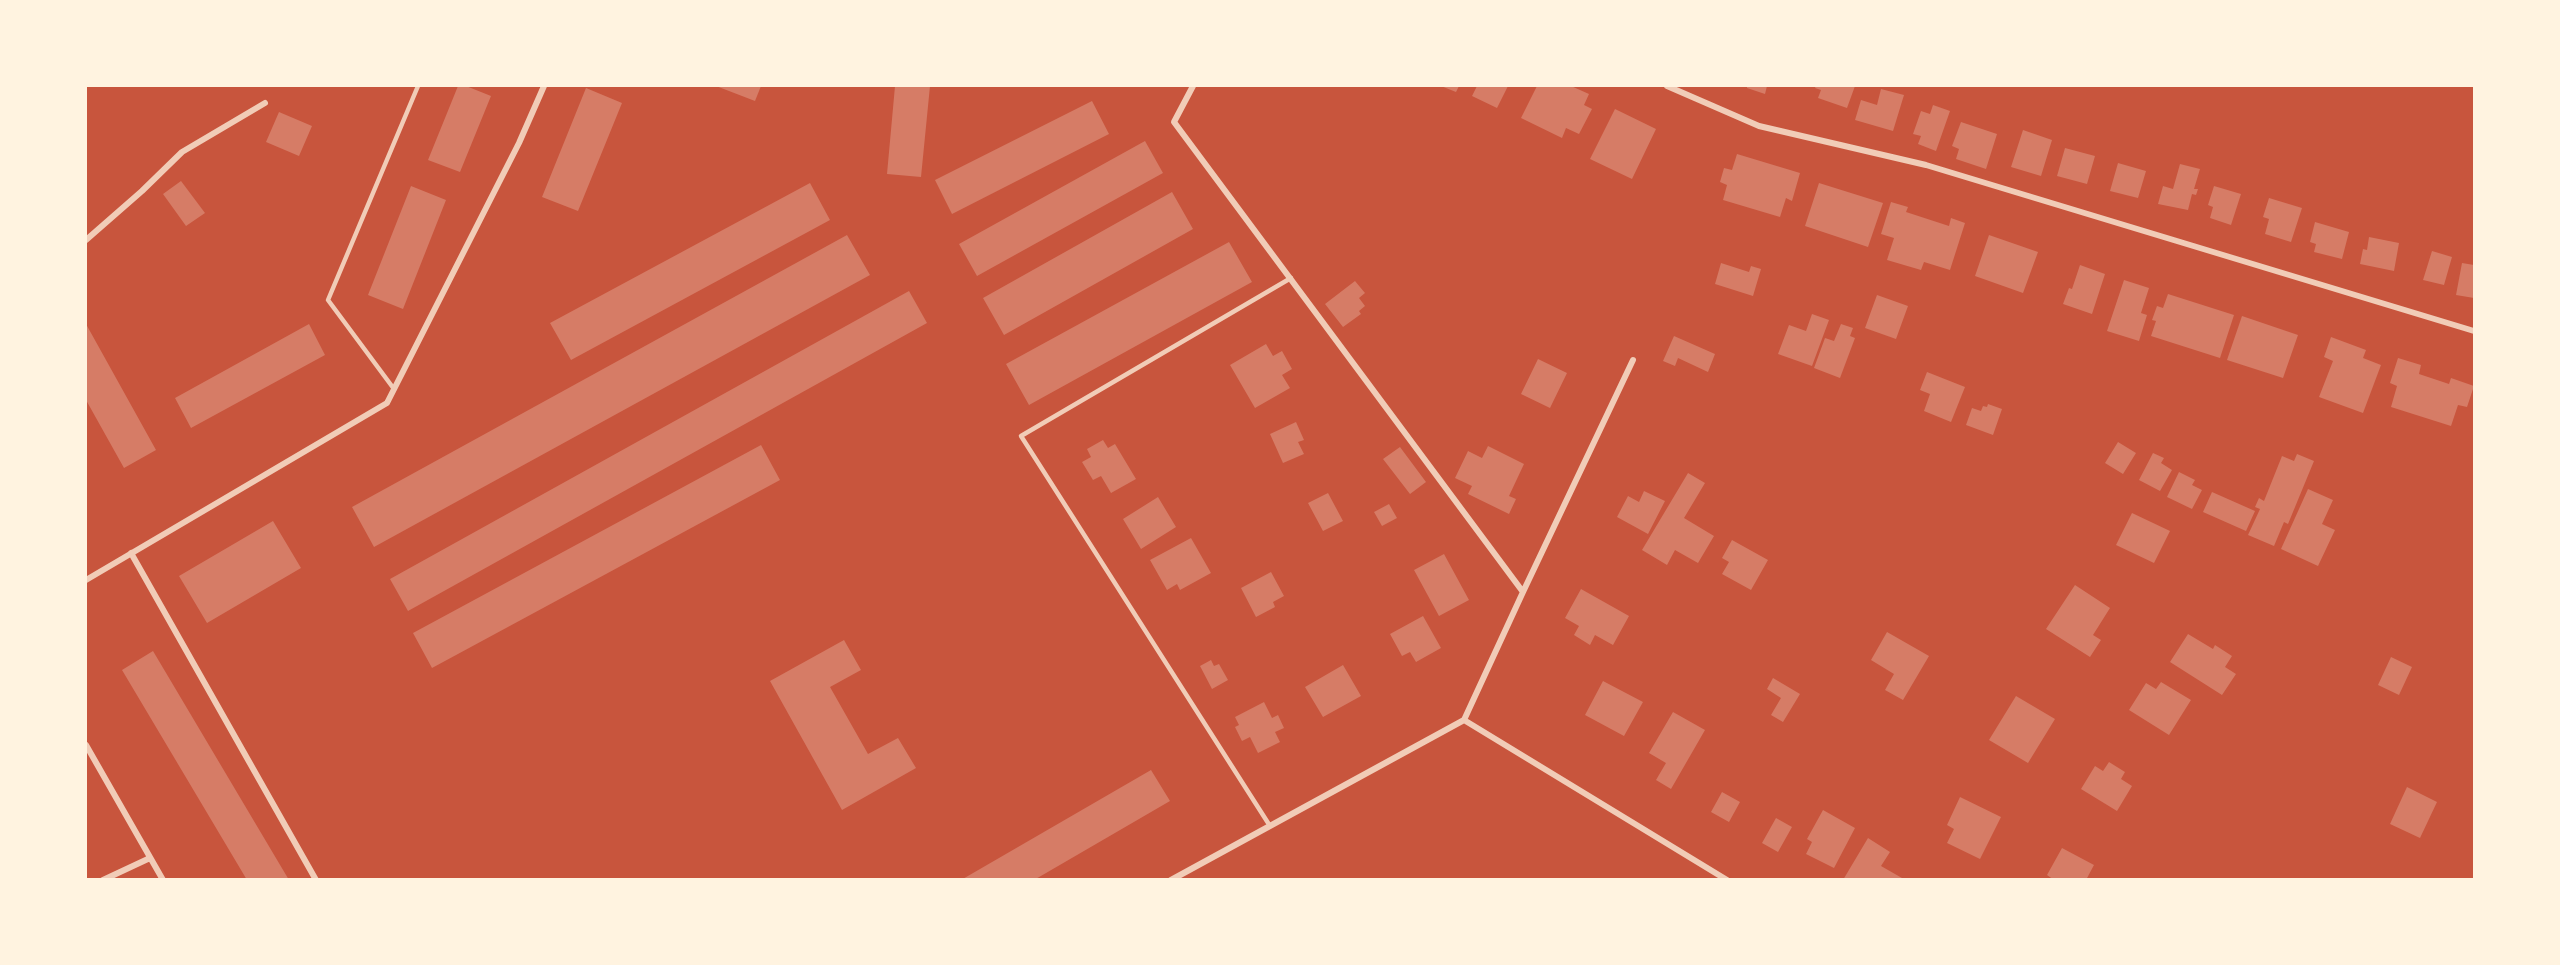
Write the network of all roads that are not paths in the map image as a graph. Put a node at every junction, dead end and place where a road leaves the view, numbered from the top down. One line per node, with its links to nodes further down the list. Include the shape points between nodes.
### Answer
1 (418, 86): 10 (lane, via 328,300)
2 (544, 86): 10 (street)
3 (1193, 86): 7 (street, via 1174,122)
4 (1666, 86): 8 (street, via 1759,126 1926,165)
5 (265, 103): 6 (street, via 182,152)
6 (86, 240)
7 (1291, 278): 13 (street); 16 (lane, via 1021,436)
8 (2475, 331)
9 (1633, 360): 13 (street)
10 (394, 389): 11 (street, via 387,403)
11 (131, 553): 12 (street); 20 (street)
12 (86, 580)
13 (1523, 592): 14 (street)
14 (1464, 720): 16 (street); 22 (street)
15 (86, 745): 17 (street)
16 (1270, 825): 21 (street)
17 (150, 858): 18 (street); 19 (street)
18 (103, 879)
19 (162, 879)
20 (316, 879)
21 (1174, 879)
22 (1727, 879)

